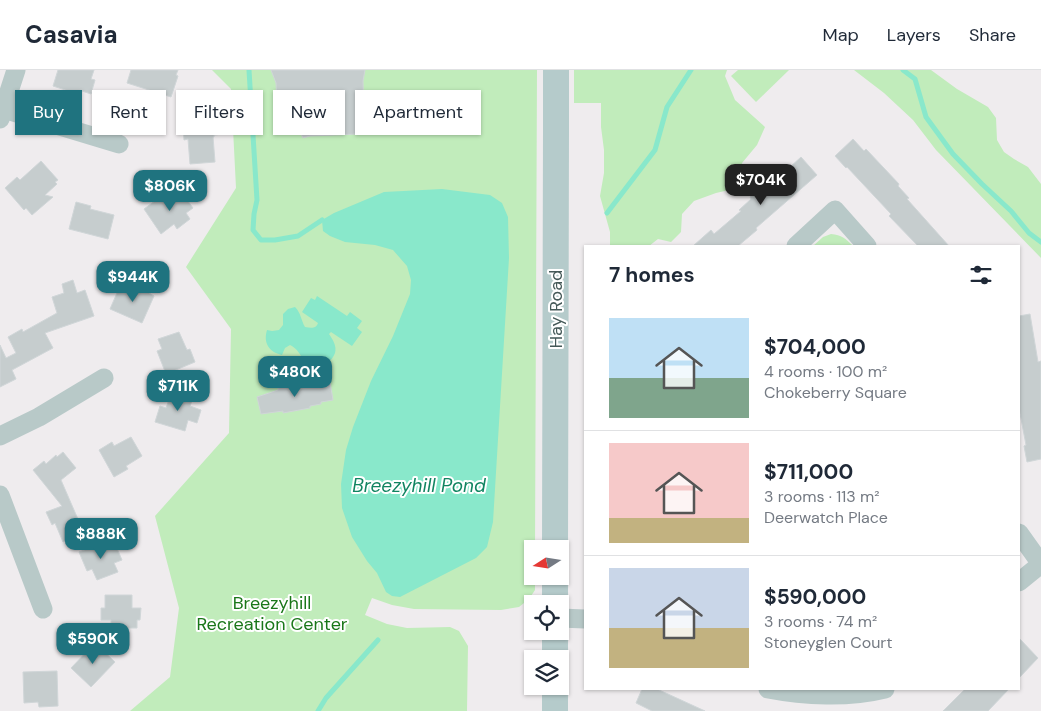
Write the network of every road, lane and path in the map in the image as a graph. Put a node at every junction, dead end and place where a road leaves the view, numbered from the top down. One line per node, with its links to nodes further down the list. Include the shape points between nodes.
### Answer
1 (16, 70): 3 (street)
2 (556, 70): 11 (street, Hay Road)
3 (2, 114): 4 (street)
4 (118, 144)
5 (797, 245): 6 (street, via 835,210)
6 (866, 245)
7 (104, 378): 8 (street)
8 (0, 436)
9 (0, 495): 14 (street)
10 (1020, 534): 12 (street)
11 (555, 540)
12 (1041, 564): 13 (street)
13 (1020, 581)
14 (43, 609)
15 (569, 618): 16 (street)
16 (584, 619)
17 (774, 690): 18 (street, via 810,695)
18 (878, 690)
19 (555, 695): 20 (street)
20 (555, 711)

